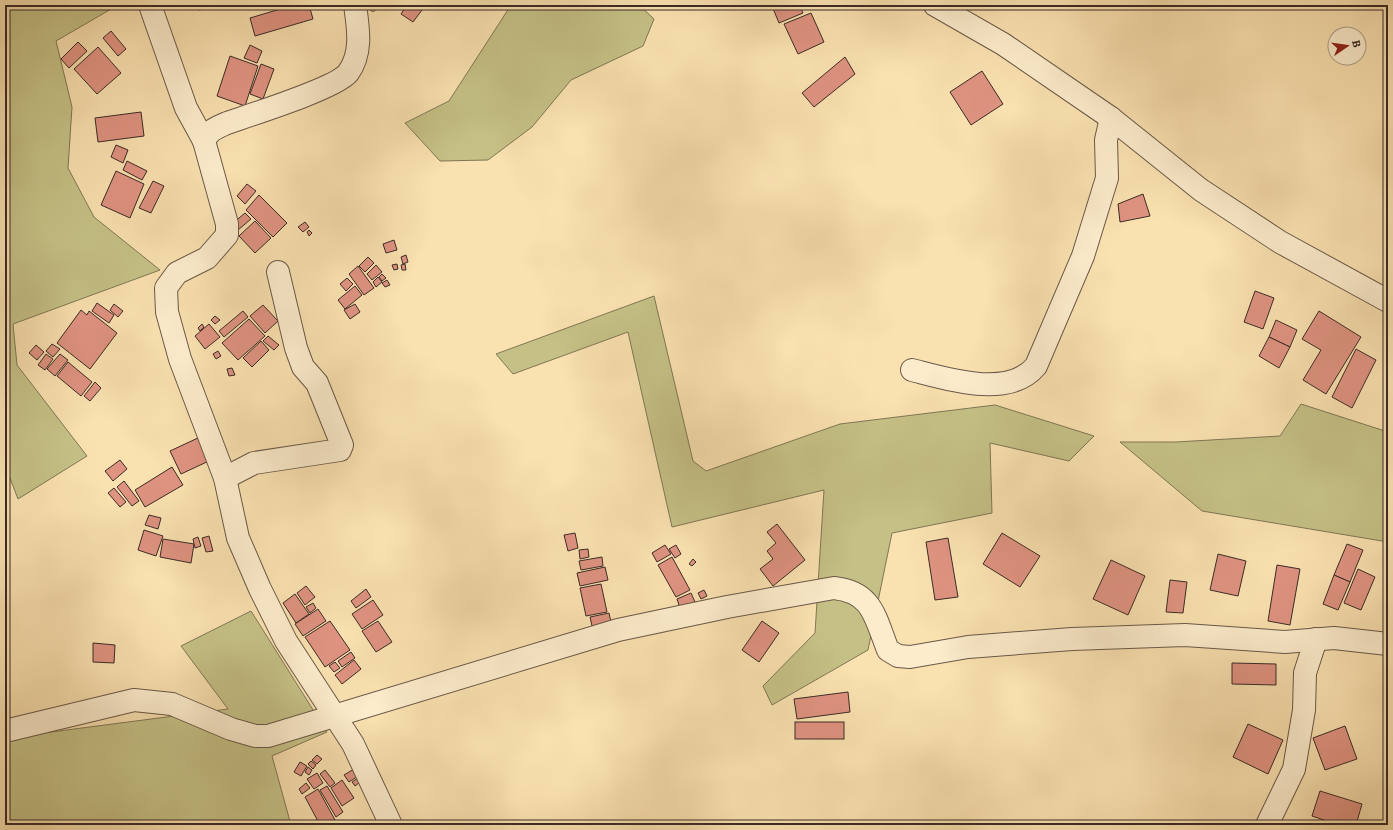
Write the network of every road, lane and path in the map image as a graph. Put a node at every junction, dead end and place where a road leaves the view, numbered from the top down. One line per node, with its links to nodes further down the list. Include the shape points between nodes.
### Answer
1 (150, 5): 5 (street, via 186,108)
2 (355, 5): 5 (street, via 359,33 357,54 348,74 325,88 211,130)
3 (935, 5): 4 (street, via 1003,44)
4 (1111, 118): 7 (street, via 1202,190 1280,242); 8 (street, via 1106,140 1108,178 1083,256 1036,366 1030,373 1008,382 983,384)
5 (204, 141): 9 (street, via 227,224 227,235 207,258 176,273 166,288 167,312 180,358)
6 (278, 272): 9 (street, via 303,368 317,383 342,445 340,450 254,463)
7 (1388, 301)
8 (912, 370)
9 (225, 478): 12 (street, via 238,538 260,589 286,641)
10 (1316, 640): 11 (street, via 1353,639); 12 (street, via 1285,642 1185,635 1072,639 968,647 904,658 888,650 866,600 856,592 834,588 618,630); 15 (street, via 1305,673 1304,710 1294,769)
11 (1388, 644)
12 (336, 716): 13 (street, via 268,736 255,736 172,704 134,700); 14 (street, via 353,744)
13 (5, 731)
14 (391, 825)
15 (1266, 825)

